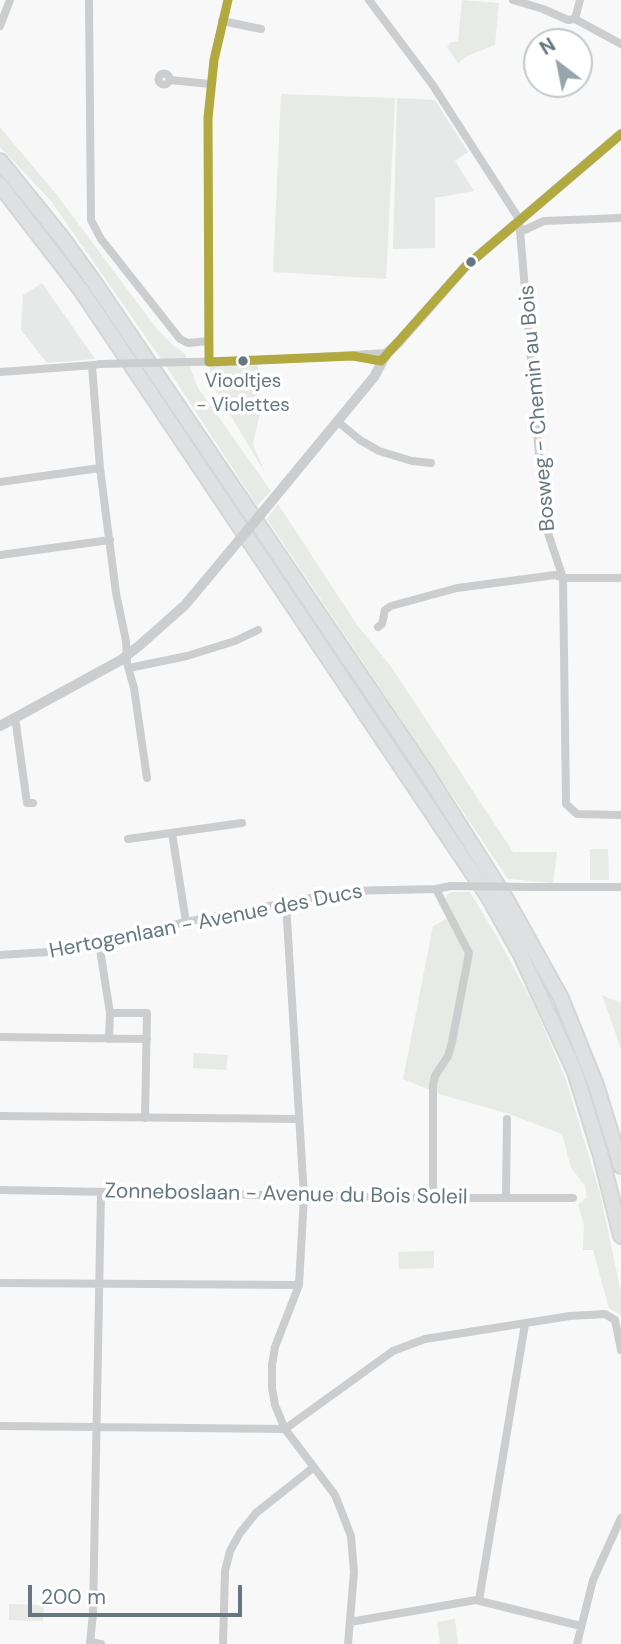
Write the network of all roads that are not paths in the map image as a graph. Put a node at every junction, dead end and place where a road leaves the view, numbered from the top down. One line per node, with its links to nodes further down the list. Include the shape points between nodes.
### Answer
1 (10, 0): 9 (street)
2 (89, 0): 20 (street, via 91,220 180,339)
3 (228, 0): 8 (street)
4 (369, 0): 18 (street, Bosweg - Chemin au Bois, via 425,75)
5 (513, 0): 7 (street)
6 (580, 0): 7 (street)
7 (575, 19): 11 (street)
8 (222, 21): 10 (street); 13 (street)
9 (0, 26)
10 (261, 29)
11 (621, 44)
12 (170, 79): 13 (street)
13 (210, 84): 20 (street)
14 (621, 134): 18 (street)
15 (0, 161): 59 (highway, via 94,282 429,777 506,899 561,998)
16 (0, 185): 66 (highway, via 81,290 488,895 575,1072)
17 (621, 218): 19 (street, via 544,221)
18 (519, 219): 19 (street, Bosweg - Chemin au Bois); 21 (street, via 465,267)
19 (522, 231): 31 (street, Bosweg - Chemin au Bois, via 544,513)
20 (209, 341): 22 (street)
21 (384, 357): 22 (street); 25 (street, via 374,377)
22 (209, 362): 23 (street, bridge)
23 (96, 365): 24 (street); 27 (street)
24 (0, 372)
25 (337, 421): 26 (street, via 379,451); 35 (street, bridge, via 185,605)
26 (431, 463)
27 (100, 468): 28 (street); 29 (street)
28 (0, 482)
29 (110, 540): 30 (street); 35 (street)
30 (0, 555)
31 (563, 578): 32 (street); 33 (street, via 536,576 442,592 391,606); 41 (street, Bosweg - Chemin au Bois, via 566,804 577,814)
32 (621, 578)
33 (378, 627)
34 (258, 630): 36 (street, via 187,656)
35 (128, 654): 36 (street); 37 (street)
36 (129, 668): 39 (street)
37 (15, 717): 38 (street); 40 (street, via 27,803)
38 (0, 723)
39 (147, 778)
40 (33, 803)
41 (621, 815)
42 (242, 823): 43 (street)
43 (172, 833): 44 (street); 48 (street)
44 (128, 839)
45 (621, 887): 46 (street, Hertogenlaan - Avenue des Ducs, bridge)
46 (436, 889): 47 (street, Hertogenlaan - Avenue des Ducs, via 347,891); 63 (street, via 469,953 452,1042 435,1076)
47 (286, 903): 48 (street, Hertogenlaan - Avenue des Ducs); 57 (street)
48 (186, 922): 49 (street, Hertogenlaan - Avenue des Ducs)
49 (99, 943): 50 (street, Hertogenlaan - Avenue des Ducs, via 64,951); 51 (street)
50 (0, 955)
51 (110, 1013): 53 (street, via 147,1013); 54 (street)
52 (0, 1037): 54 (street)
53 (147, 1039): 54 (street); 56 (street)
54 (109, 1040)
55 (0, 1116): 56 (street)
56 (145, 1118): 57 (street)
57 (299, 1119): 62 (street)
58 (507, 1119): 64 (street)
59 (621, 1166)
60 (0, 1190): 61 (street, Zonneboslaan - Avenue du Bois Soleil)
61 (101, 1192): 62 (street, Zonneboslaan - Avenue du Bois Soleil); 68 (street)
62 (304, 1196): 63 (street, Zonneboslaan - Avenue du Bois Soleil); 69 (street)
63 (433, 1198): 64 (street, Zonneboslaan - Avenue du Bois Soleil)
64 (506, 1198): 65 (street, Zonneboslaan - Avenue du Bois Soleil)
65 (573, 1198)
66 (621, 1236)
67 (0, 1283): 68 (street)
68 (99, 1284): 69 (street); 73 (street)
69 (299, 1285): 74 (street, via 272,1365 274,1399)
70 (525, 1325): 71 (street, via 605,1314 615,1320); 74 (street, via 425,1339 393,1352); 77 (street)
71 (621, 1350)
72 (0, 1426): 73 (street)
73 (97, 1427): 74 (street); 80 (street)
74 (285, 1429): 75 (street)
75 (314, 1467): 78 (street, via 335,1494 351,1536); 82 (street, via 256,1513 240,1533 226,1567)
76 (621, 1518): 79 (street, via 593,1580)
77 (479, 1600): 78 (street); 79 (street)
78 (350, 1622): 83 (street)
79 (580, 1626): 84 (street)
80 (90, 1643): 81 (street)
81 (101, 1644)
82 (223, 1644)
83 (348, 1644)
84 (577, 1644)

